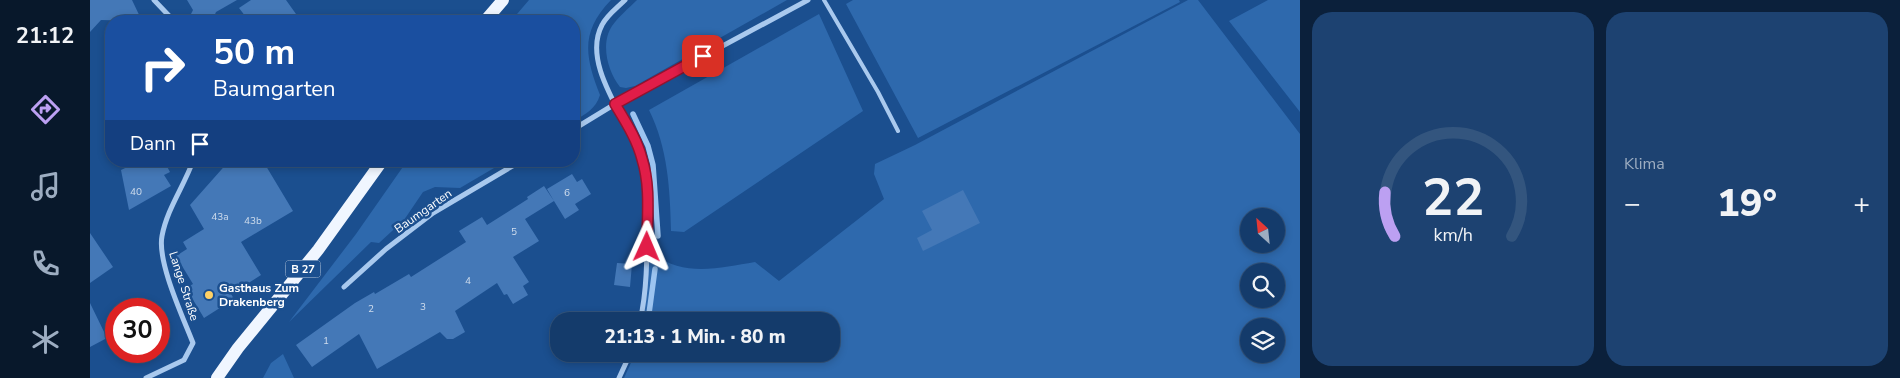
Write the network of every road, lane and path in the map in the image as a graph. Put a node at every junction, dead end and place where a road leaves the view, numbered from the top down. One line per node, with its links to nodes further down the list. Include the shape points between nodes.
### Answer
1 (154, 0): 6 (street)
2 (503, 0): 7 (main road)
3 (624, 0): 8 (street, via 605,21 598,38 598,59)
4 (808, 0): 8 (street)
5 (824, 0): 10 (lane)
6 (168, 15)
7 (490, 15)
8 (615, 104): 9 (street); 15 (street, via 642,157 648,190)
9 (580, 125)
10 (898, 132)
11 (190, 167): 17 (street, Lange Straße, via 161,238 166,270 192,343 184,360)
12 (378, 167): 18 (main road, B 27, via 318,250)
13 (511, 167): 14 (street, Baumgarten, via 433,213)
14 (344, 287)
15 (641, 312)
16 (627, 362): 19 (street)
17 (146, 378)
18 (217, 378)
19 (620, 378)

